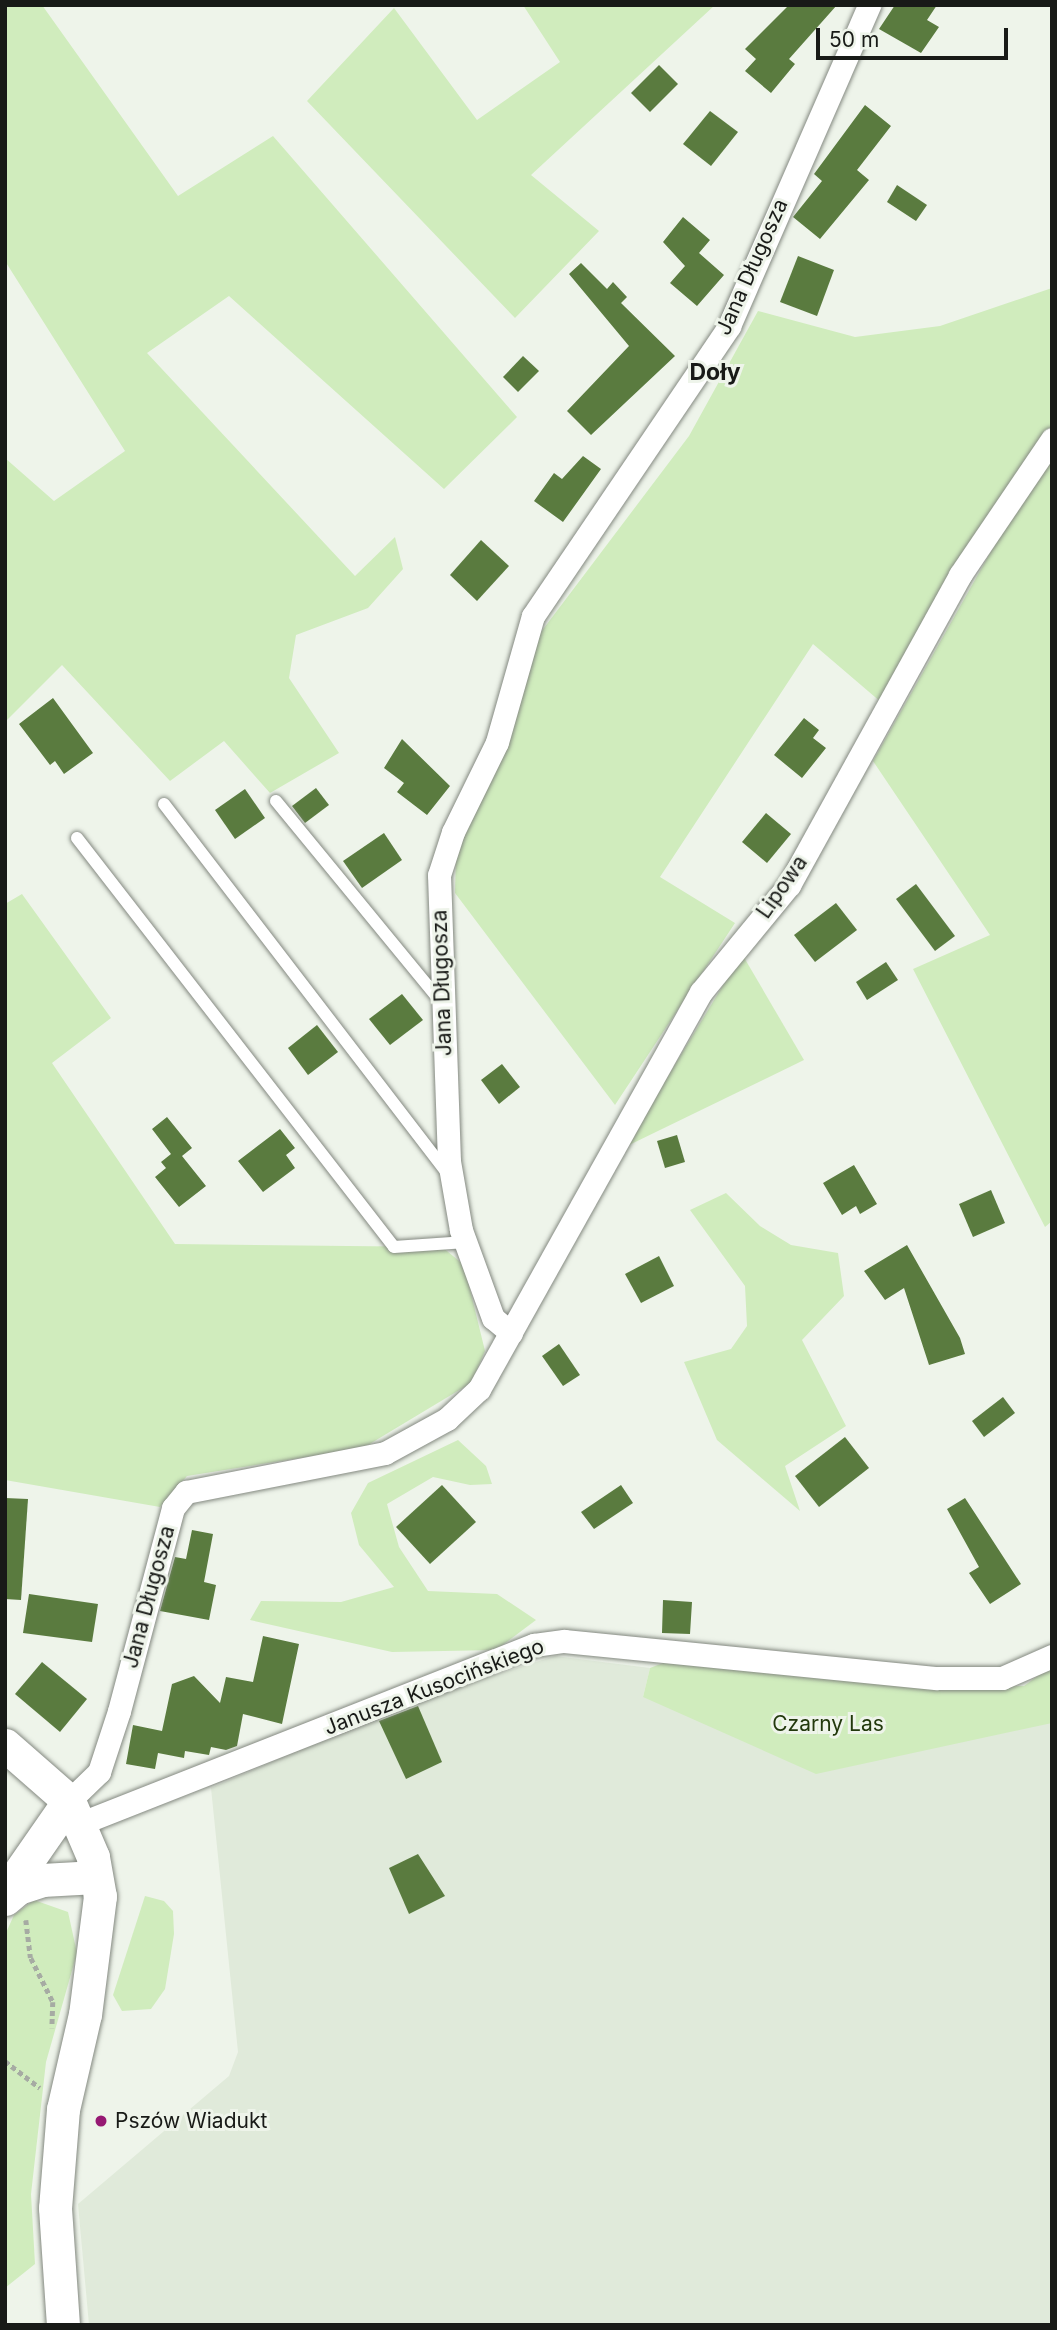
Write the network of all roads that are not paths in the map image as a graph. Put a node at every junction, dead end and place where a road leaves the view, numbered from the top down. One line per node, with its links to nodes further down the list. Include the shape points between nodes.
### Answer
1 (869, 5): 6 (street, Jana Długosza, via 729,326 534,617 497,742 453,832 439,874)
2 (1052, 439): 9 (street, Lipowa, via 960,575 789,885 701,992)
3 (276, 801): 6 (lane)
4 (164, 804): 7 (lane)
5 (76, 838): 8 (lane, via 394,1247)
6 (442, 1003): 7 (street, Jana Długosza)
7 (452, 1179): 8 (street, Jana Długosza)
8 (466, 1242): 9 (street, Jana Długosza, via 492,1318)
9 (512, 1333): 12 (street, Jana Długosza, via 479,1389 447,1419 385,1453 186,1492 173,1508 120,1712 99,1772)
10 (1052, 1656): 12 (street, Janusza Kusocińskiego, via 1002,1678 937,1678 564,1641 534,1645)
11 (5, 1745): 12 (main road)
12 (74, 1813): 13 (main road); 14 (main road)
13 (96, 1877): 14 (main road, via 42,1880); 15 (main road, via 100,1896 85,2014 55,2102 55,2208)
14 (9, 1894)
15 (63, 2325)

